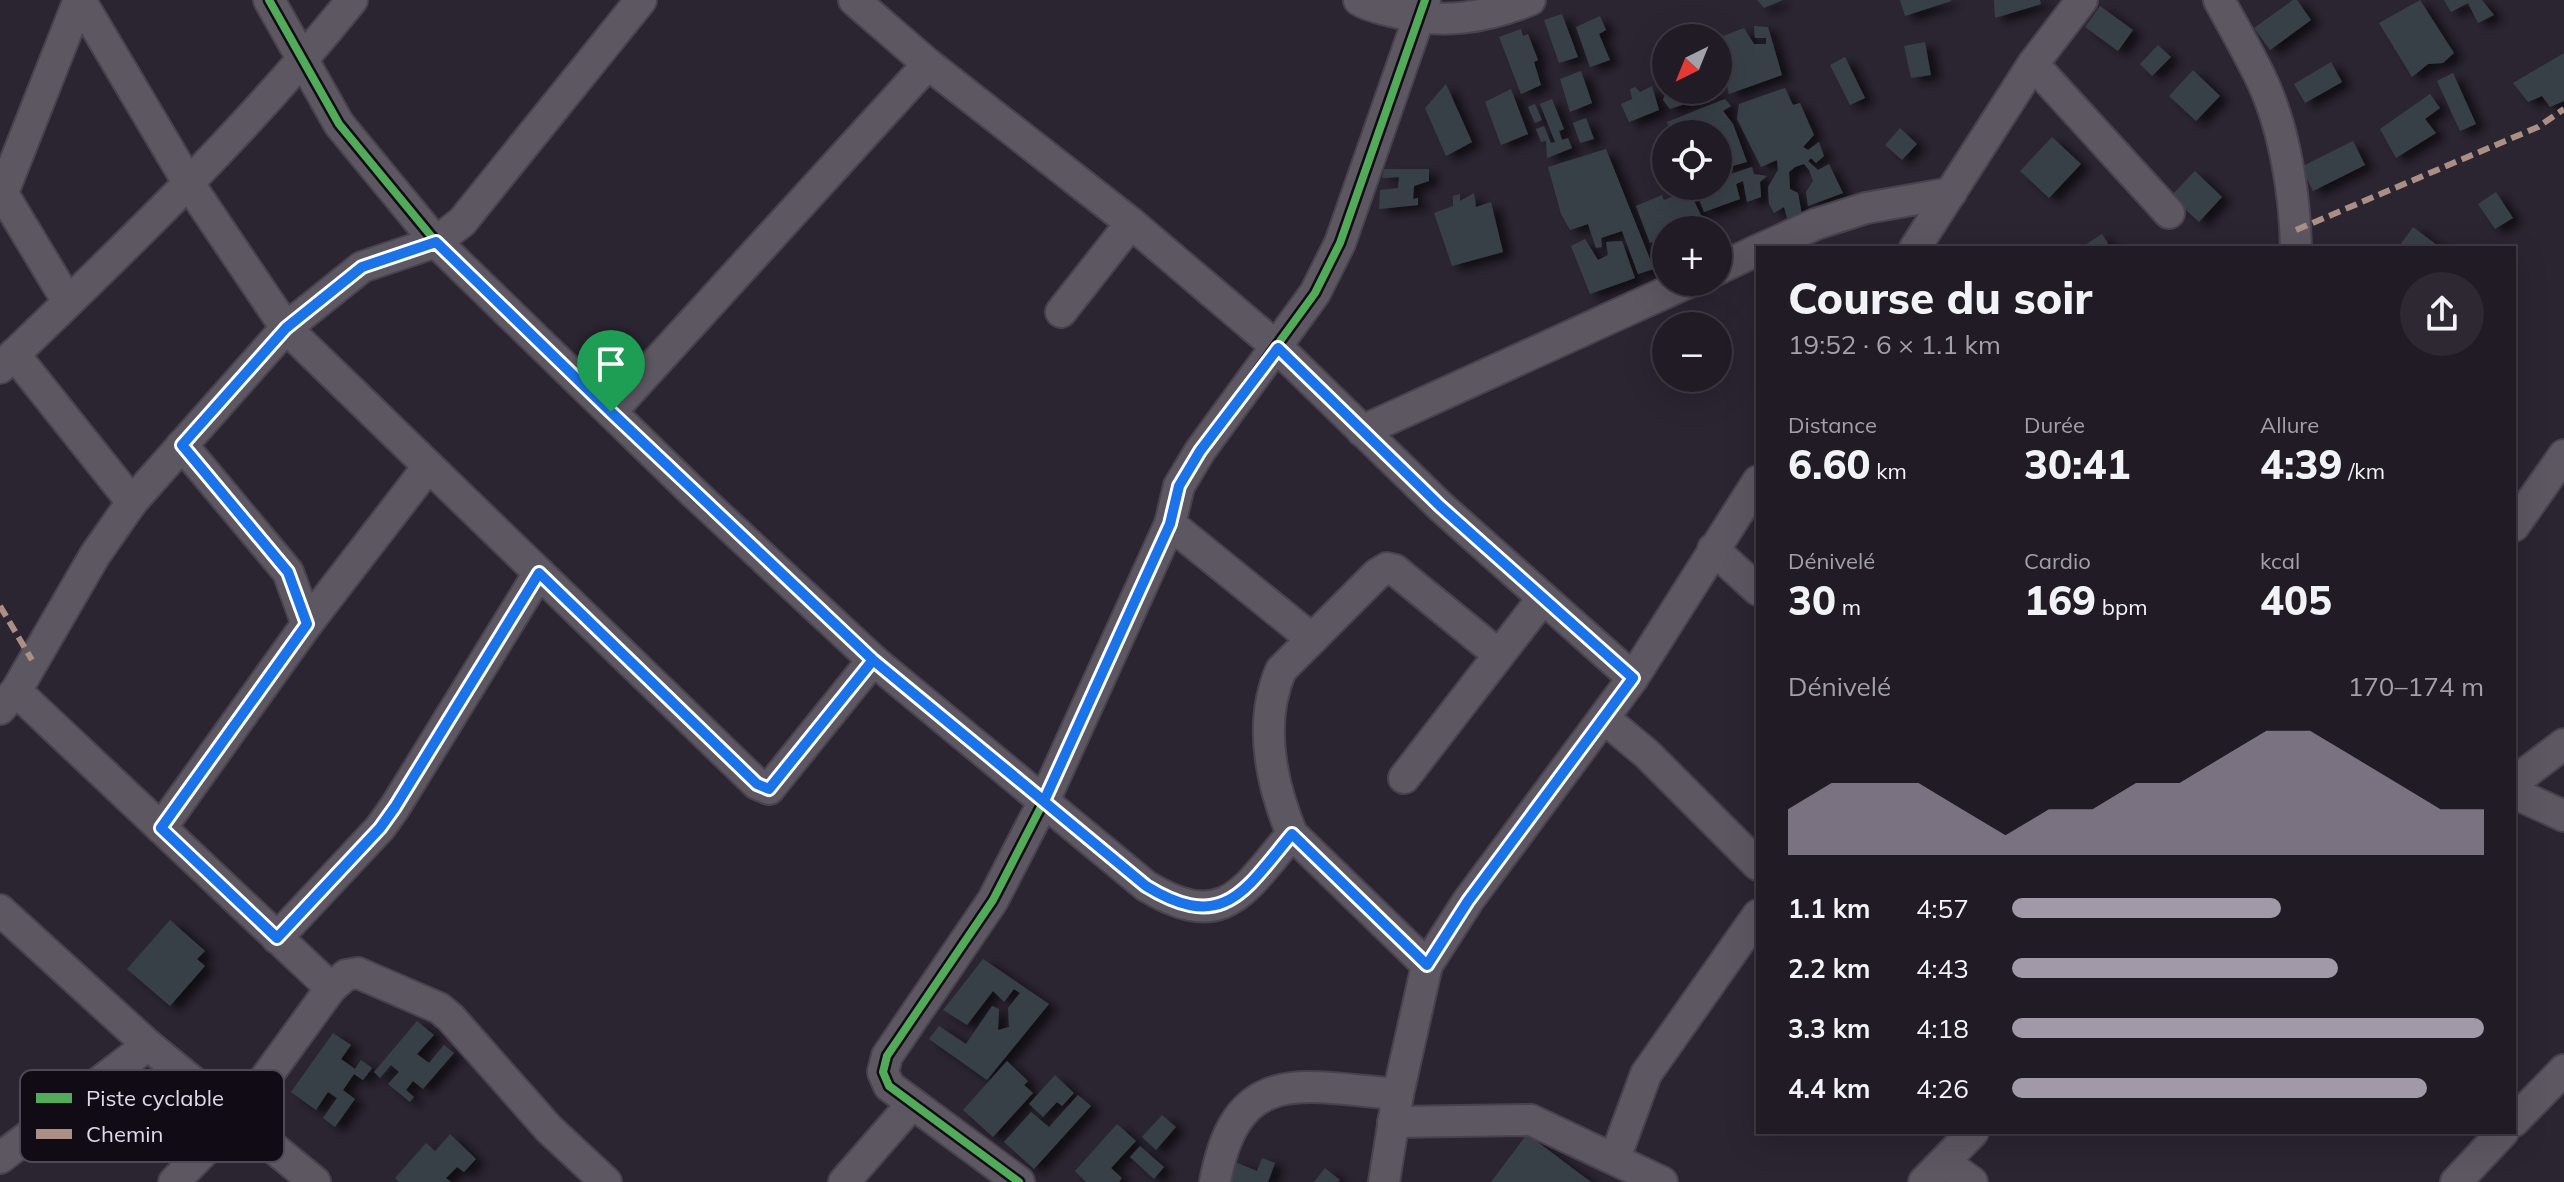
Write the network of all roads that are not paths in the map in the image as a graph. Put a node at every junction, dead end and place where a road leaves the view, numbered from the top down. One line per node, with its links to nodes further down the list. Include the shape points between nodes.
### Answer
1 (80, 0): 14 (street); 16 (street)
2 (269, 0): 11 (street)
3 (352, 0): 11 (street)
4 (641, 0): 19 (street, via 462,222)
5 (854, 0): 12 (street)
6 (1359, 0): 10 (street)
7 (1530, 0): 10 (street, via 1448,21)
8 (2082, 0): 13 (street)
9 (2219, 0): 22 (street, via 2273,112 2291,193)
10 (1421, 9): 29 (street, via 1340,243)
11 (303, 61): 14 (street); 19 (street, via 339,124)
12 (928, 64): 18 (street); 31 (street)
13 (2033, 64): 15 (street); 17 (street)
14 (189, 184): 26 (street); 28 (street)
15 (1951, 193): 20 (street); 21 (street, via 1866,208)
16 (1, 194): 26 (street)
17 (2169, 213)
18 (1131, 223): 27 (street); 29 (street)
19 (436, 242): 28 (street, via 362,267); 31 (street)
20 (1925, 244)
21 (1768, 246)
22 (2296, 246)
23 (1756, 251): 24 (street)
24 (1732, 262)
25 (1658, 296): 32 (street)
26 (68, 302): 30 (street)
27 (1061, 312)
28 (286, 328): 33 (street); 35 (street)
29 (1278, 348): 32 (street); 39 (street, via 1200,451 1179,486)
30 (7, 361): 37 (street)
31 (611, 412): 47 (street)
32 (1362, 431): 43 (street)
33 (182, 445): 37 (street); 44 (street, via 288,572)
34 (2564, 455): 38 (street)
35 (428, 467): 41 (street); 44 (street)
36 (1756, 484): 40 (street)
37 (132, 502): 49 (street)
38 (2516, 523)
39 (1170, 524): 45 (street); 55 (street)
40 (1713, 549): 42 (street); 48 (street)
41 (539, 573): 47 (street, via 757,784 769,789); 62 (street, via 388,818)
42 (1756, 588)
43 (1543, 598): 46 (street); 48 (street)
44 (307, 624): 57 (street)
45 (1312, 639): 46 (street, via 1387,568); 58 (street, via 1281,670 1268,720 1282,809)
46 (1498, 654): 52 (street)
47 (873, 660): 55 (street)
48 (1633, 678): 50 (street)
49 (8, 700): 57 (street)
50 (1605, 719): 59 (street); 63 (street, via 1468,901)
51 (2564, 744): 53 (street)
52 (1404, 778)
53 (2516, 780)
54 (2516, 794): 56 (street)
55 (1044, 801): 58 (street, via 1146,886 1188,905 1217,907 1240,895); 70 (street, via 973,933 887,1056 883,1072 889,1086)
56 (2564, 816)
57 (161, 828): 62 (street)
58 (1292, 834): 63 (street)
59 (1756, 863)
60 (0, 910): 65 (street)
61 (1756, 918): 78 (street, via 1646,1074)
62 (277, 938): 64 (street)
63 (1427, 965): 71 (street)
64 (331, 988): 68 (street); 84 (street, via 346,975 358,973 439,1008 549,1129)
65 (148, 1045): 66 (street); 67 (street)
66 (115, 1070)
67 (180, 1070)
68 (271, 1070)
69 (2564, 1070): 72 (street)
70 (912, 1104): 85 (street); 86 (street)
71 (1396, 1108): 78 (street, via 1531,1120); 80 (street, via 1294,1086 1274,1089 1255,1099 1242,1116); 88 (street)
72 (2516, 1119)
73 (1971, 1134): 81 (street)
74 (2501, 1134): 91 (street)
75 (20, 1143): 77 (street)
76 (284, 1155): 83 (street)
77 (0, 1158)
78 (1615, 1158): 89 (street)
79 (193, 1162): 82 (street)
80 (1217, 1170): 87 (street)
81 (1934, 1172): 90 (street)
82 (174, 1182)
83 (315, 1182)
84 (606, 1182)
85 (844, 1182)
86 (1019, 1182)
87 (1196, 1182)
88 (1384, 1182)
89 (1662, 1182)
90 (1972, 1182)
91 (2456, 1182)

